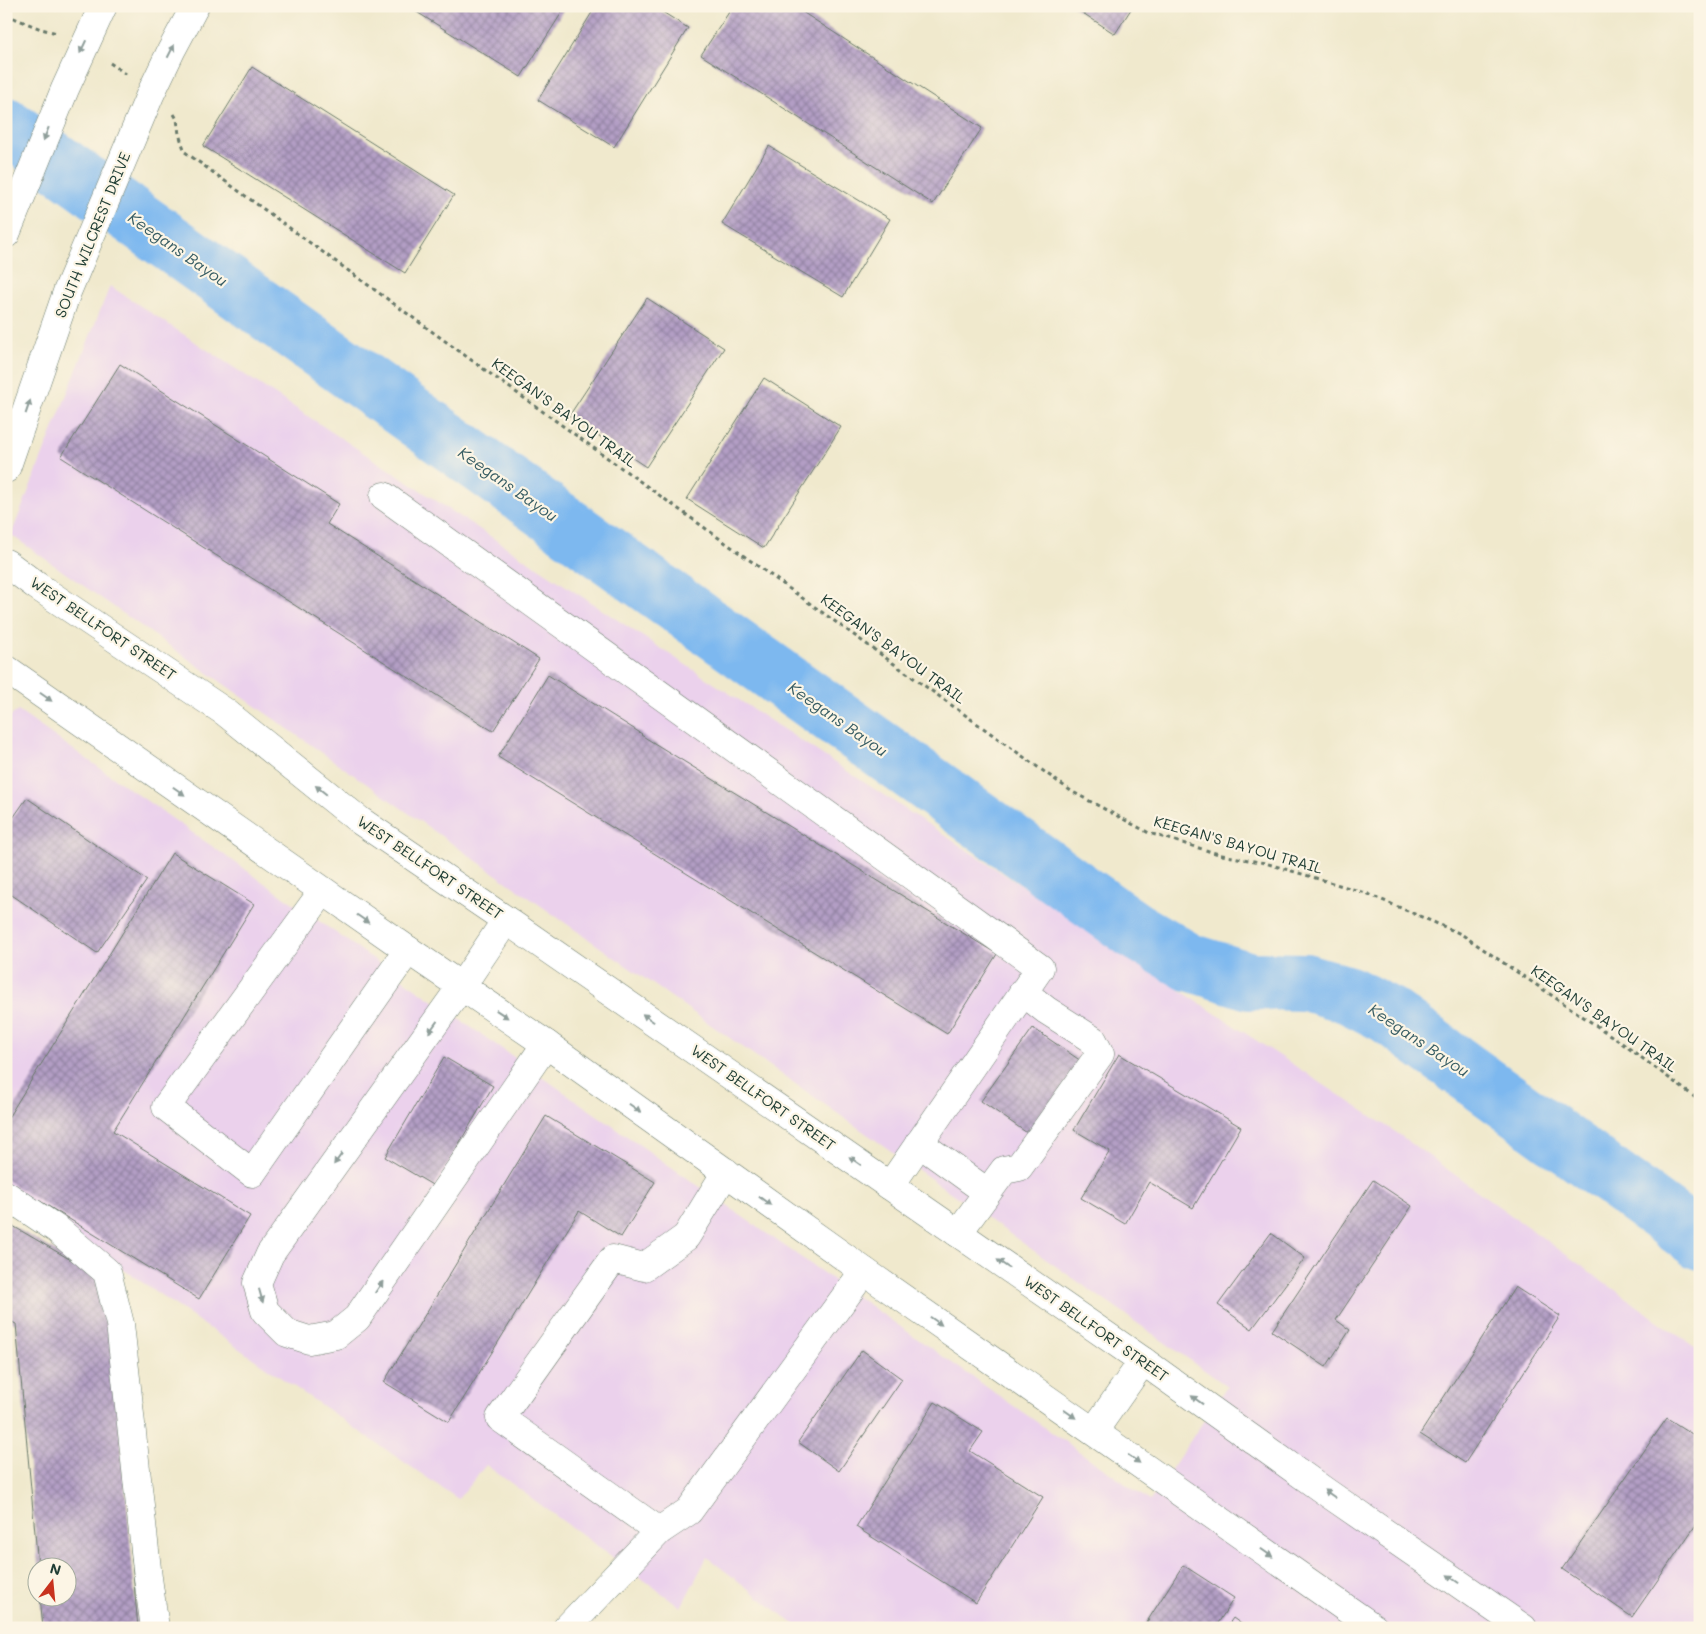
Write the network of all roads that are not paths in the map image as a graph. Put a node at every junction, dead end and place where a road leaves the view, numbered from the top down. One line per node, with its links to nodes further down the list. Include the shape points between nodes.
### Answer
1 (103, 6): 3 (main road, one-way to 3, via 65,89)
2 (194, 6): 4 (main road, SOUTH WILCREST DRIVE, one-way to 2, via 67,292 150,95)
3 (7, 232)
4 (6, 469)
5 (384, 496): 12 (main road, via 1040,968)
6 (6, 563): 9 (main road, WEST BELLFORT STREET, one-way to 6, via 359,820 225,712)
7 (6, 669): 8 (main road, one-way to 8)
8 (323, 891): 10 (main road, one-way to 10); 10 (main road, via 166,1107 252,1172)
9 (506, 920): 11 (main road); 16 (main road, WEST BELLFORT STREET, one-way to 9)
10 (408, 950): 11 (main road)
11 (461, 987): 13 (main road, one-way to 13); 13 (main road, one-way to 13, via 270,1254 257,1283 265,1312 287,1333 309,1340 336,1335 357,1318)
12 (1022, 992): 14 (main road); 17 (main road, via 1093,1040 1100,1054 1019,1168 1004,1170)
13 (546, 1044): 15 (main road, one-way to 15)
14 (919, 1143): 16 (main road); 17 (main road)
15 (726, 1172): 20 (main road, one-way to 20); 23 (main road, via 686,1237 644,1267 613,1259 500,1418)
16 (890, 1186): 19 (main road, WEST BELLFORT STREET)
17 (988, 1192): 19 (main road)
18 (6, 1195): 24 (main road, via 58,1230 107,1272 120,1324)
19 (958, 1233): 21 (main road, WEST BELLFORT STREET, one-way to 19)
20 (864, 1271): 22 (main road, one-way to 22); 23 (main road, via 689,1511)
21 (1143, 1362): 22 (main road); 27 (main road, WEST BELLFORT STREET, one-way to 21)
22 (1094, 1431): 26 (main road, one-way to 26)
23 (659, 1531): 25 (main road)
24 (154, 1628)
25 (567, 1628)
26 (1374, 1628)
27 (1523, 1628)

